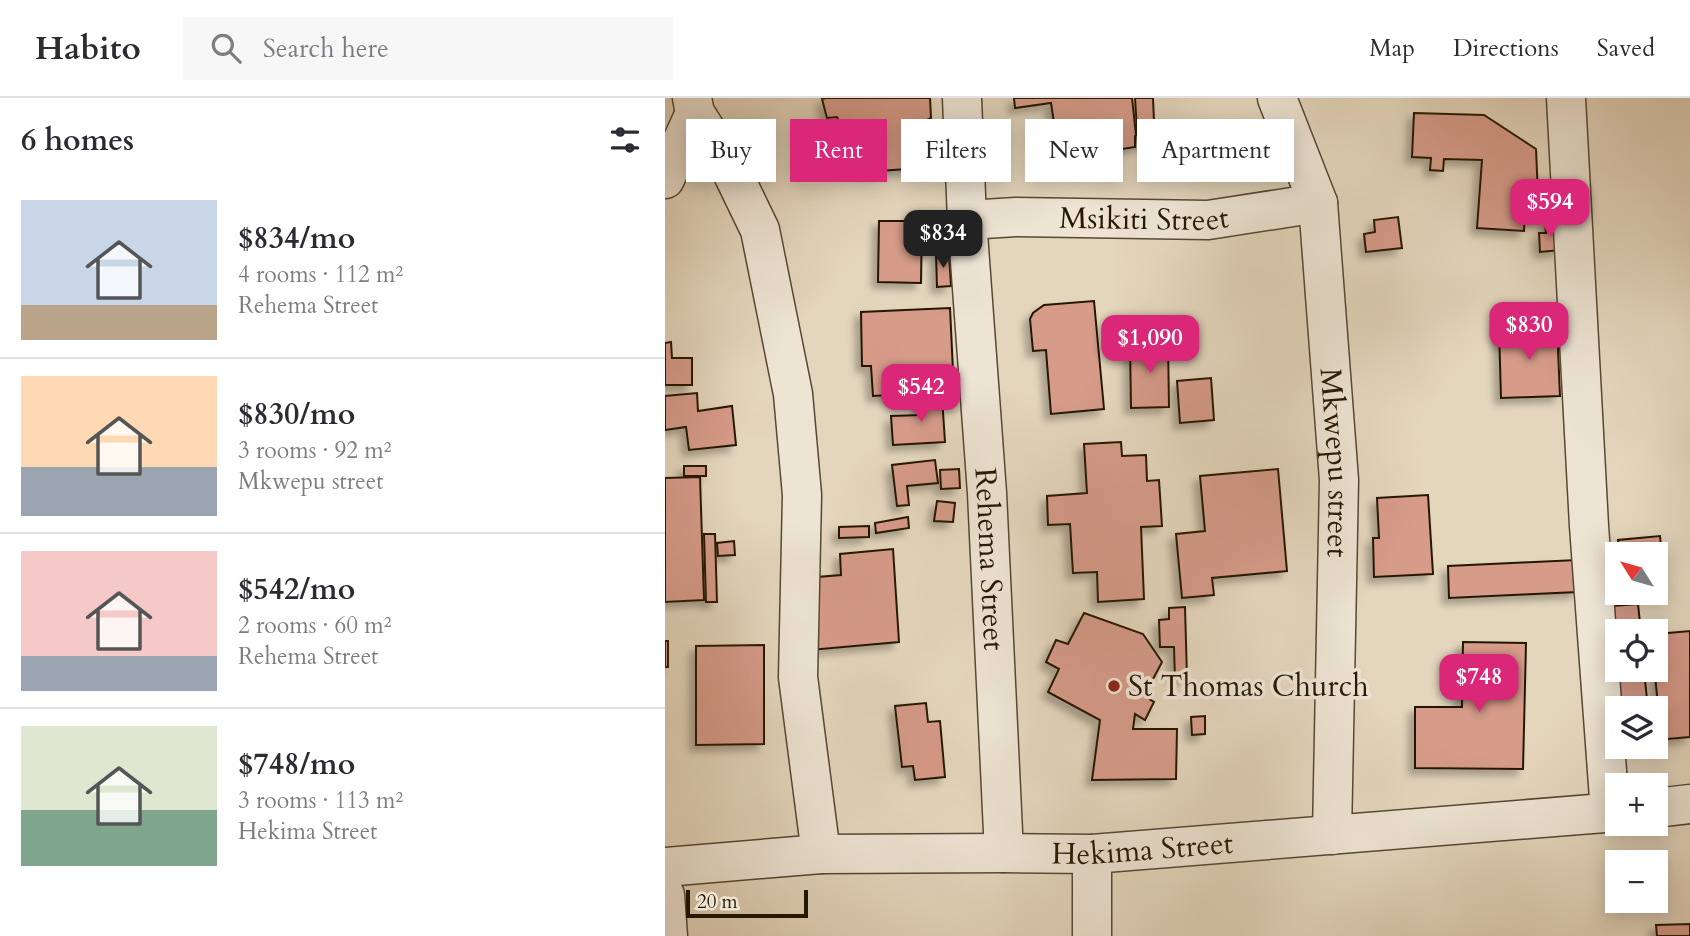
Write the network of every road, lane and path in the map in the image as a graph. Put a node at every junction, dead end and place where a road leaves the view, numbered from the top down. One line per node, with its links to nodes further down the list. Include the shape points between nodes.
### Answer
1 (962, 98): 7 (street, Rehema Street)
2 (1277, 98): 6 (street, Mkwepu street)
3 (1566, 98): 8 (street, via 1588,526)
4 (693, 105): 5 (street); 14 (street, via 760,230 793,394 802,495 798,677)
5 (665, 179)
6 (1318, 203): 7 (street, Msikiti Street, via 1208,220); 12 (street, Mkwepu street, via 1339,480)
7 (967, 220): 13 (street, Rehema Street)
8 (1610, 773)
9 (1690, 804): 10 (street)
10 (1668, 807)
11 (1605, 813): 12 (street, Hekima Street)
12 (1332, 835): 15 (street, Hekima Street)
13 (1005, 853): 14 (street, Hekima Street); 15 (street, Hekima Street)
14 (821, 854): 16 (street, Hekima Street)
15 (1092, 854): 19 (street)
16 (665, 867)
17 (665, 895): 18 (street)
18 (669, 936)
19 (1093, 936)

